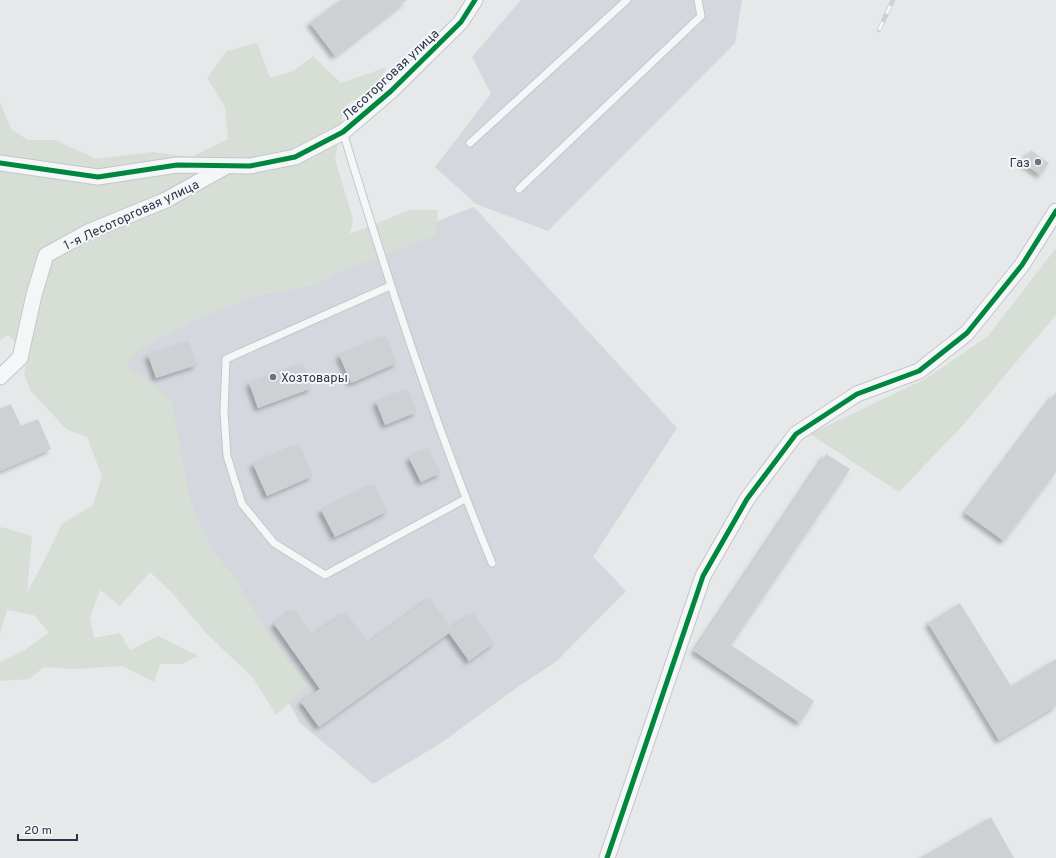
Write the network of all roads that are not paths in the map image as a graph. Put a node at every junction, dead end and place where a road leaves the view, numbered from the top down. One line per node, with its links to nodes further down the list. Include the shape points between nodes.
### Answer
1 (475, 0): 4 (street, Лесоторговая улица, via 461,22 391,91)
2 (627, 0): 5 (lane)
3 (698, 0): 8 (lane, via 701,16)
4 (343, 132): 7 (street, Лесоторговая улица, via 295,157 250,166); 10 (lane)
5 (470, 143)
6 (0, 163): 7 (street, Лесоторговая улица, via 98,177 177,165)
7 (228, 166): 11 (street, 1-я Лесоторговая улица, via 166,200 88,232 46,255 20,358)
8 (519, 189)
9 (1056, 211): 14 (street, via 1022,265 967,333 919,371 857,394 796,434 747,500 703,576)
10 (390, 286): 12 (lane); 12 (lane, via 226,359 224,412 227,456 242,504 274,543 325,575)
11 (0, 377)
12 (465, 499): 13 (lane)
13 (492, 563)
14 (607, 858)

